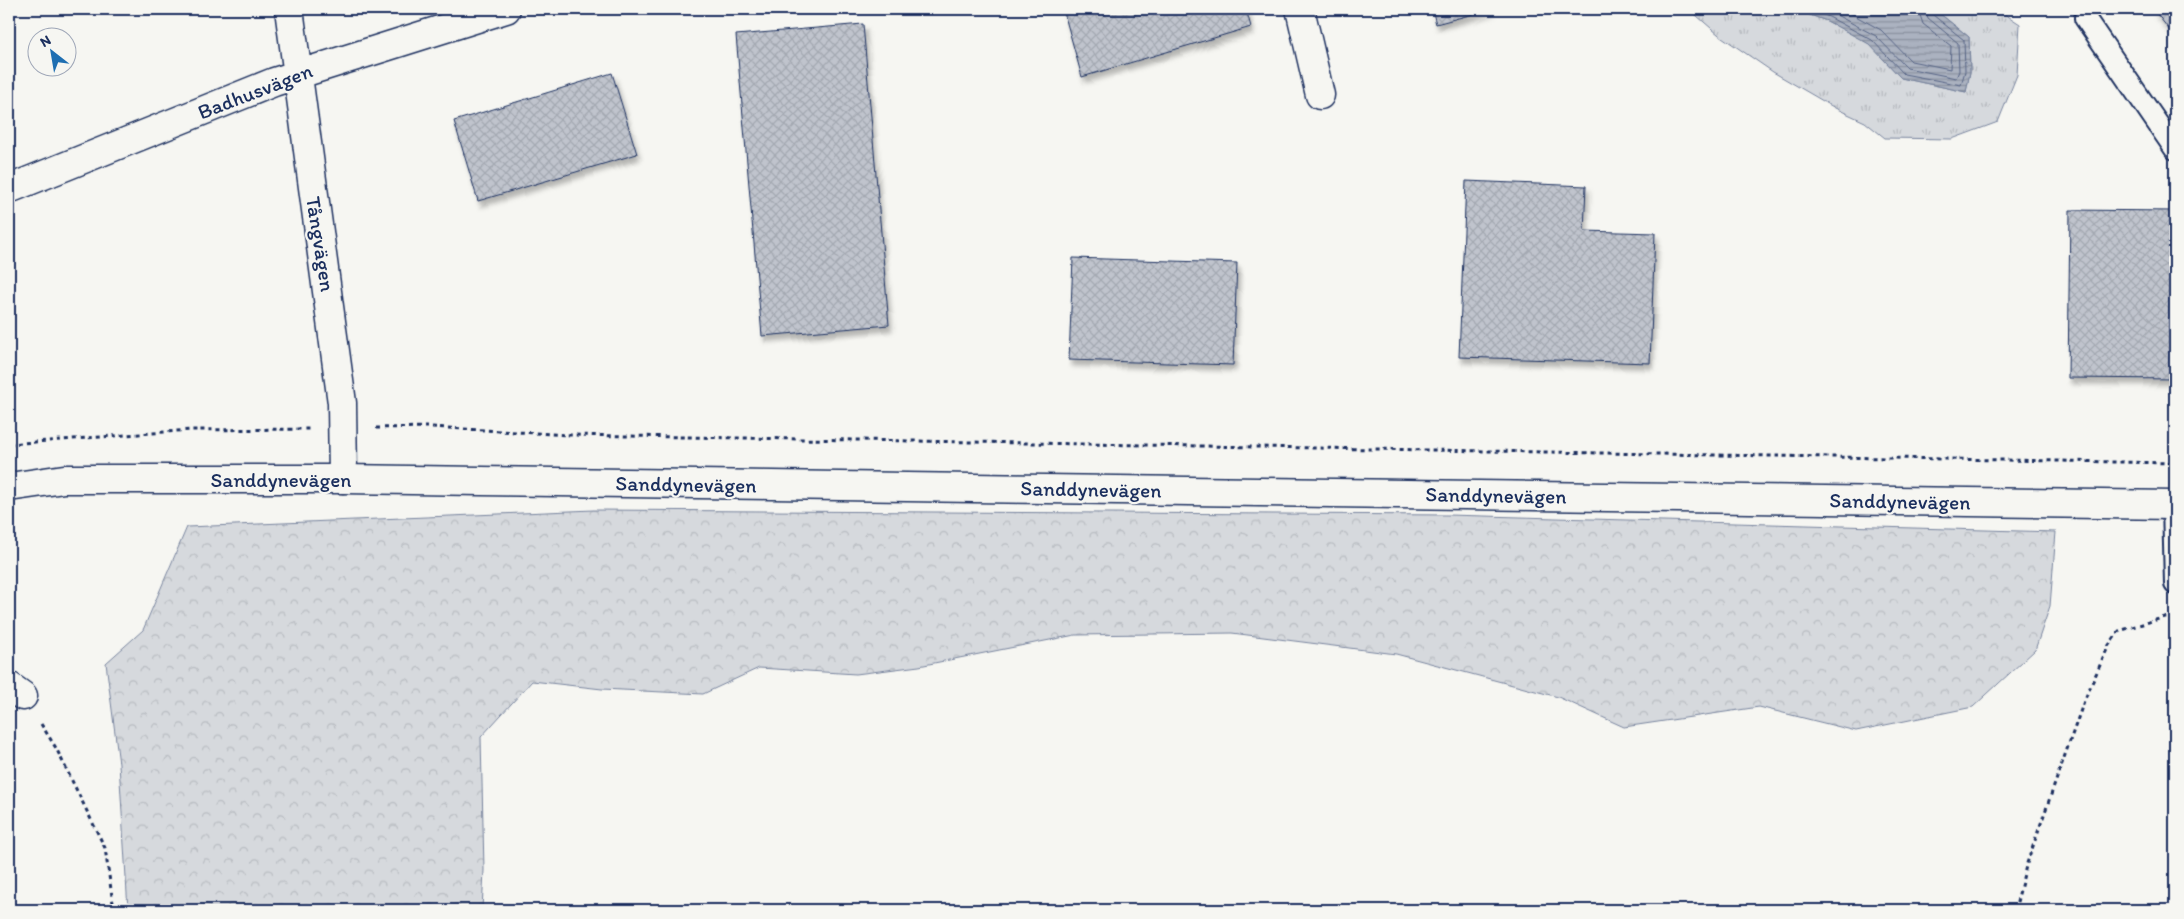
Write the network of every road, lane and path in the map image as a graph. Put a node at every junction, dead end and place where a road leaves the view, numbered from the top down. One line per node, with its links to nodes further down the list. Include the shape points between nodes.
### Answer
1 (289, 9): 5 (street, Tångvägen)
2 (506, 9): 5 (street, Badhusvägen)
3 (1300, 9): 6 (street)
4 (2085, 18): 7 (lane)
5 (299, 73): 8 (street, Badhusvägen); 9 (street, Tångvägen)
6 (1320, 95)
7 (2175, 149)
8 (9, 189)
9 (343, 428): 10 (path, via 191,430); 11 (path, via 430,427 570,435); 12 (street, Tångvägen)
10 (9, 444)
11 (2175, 462)
12 (343, 479): 13 (street, Sanddynevägen, via 64,479); 14 (street, Sanddynevägen)
13 (9, 487)
14 (2174, 505): 15 (lane, Sanddynevägen)
15 (2175, 584)
16 (2175, 614): 19 (path, via 2119,631 2109,645 2084,701 2026,866)
17 (16, 691): 18 (path, via 56,748 105,848)
18 (114, 910)
19 (2015, 910)

